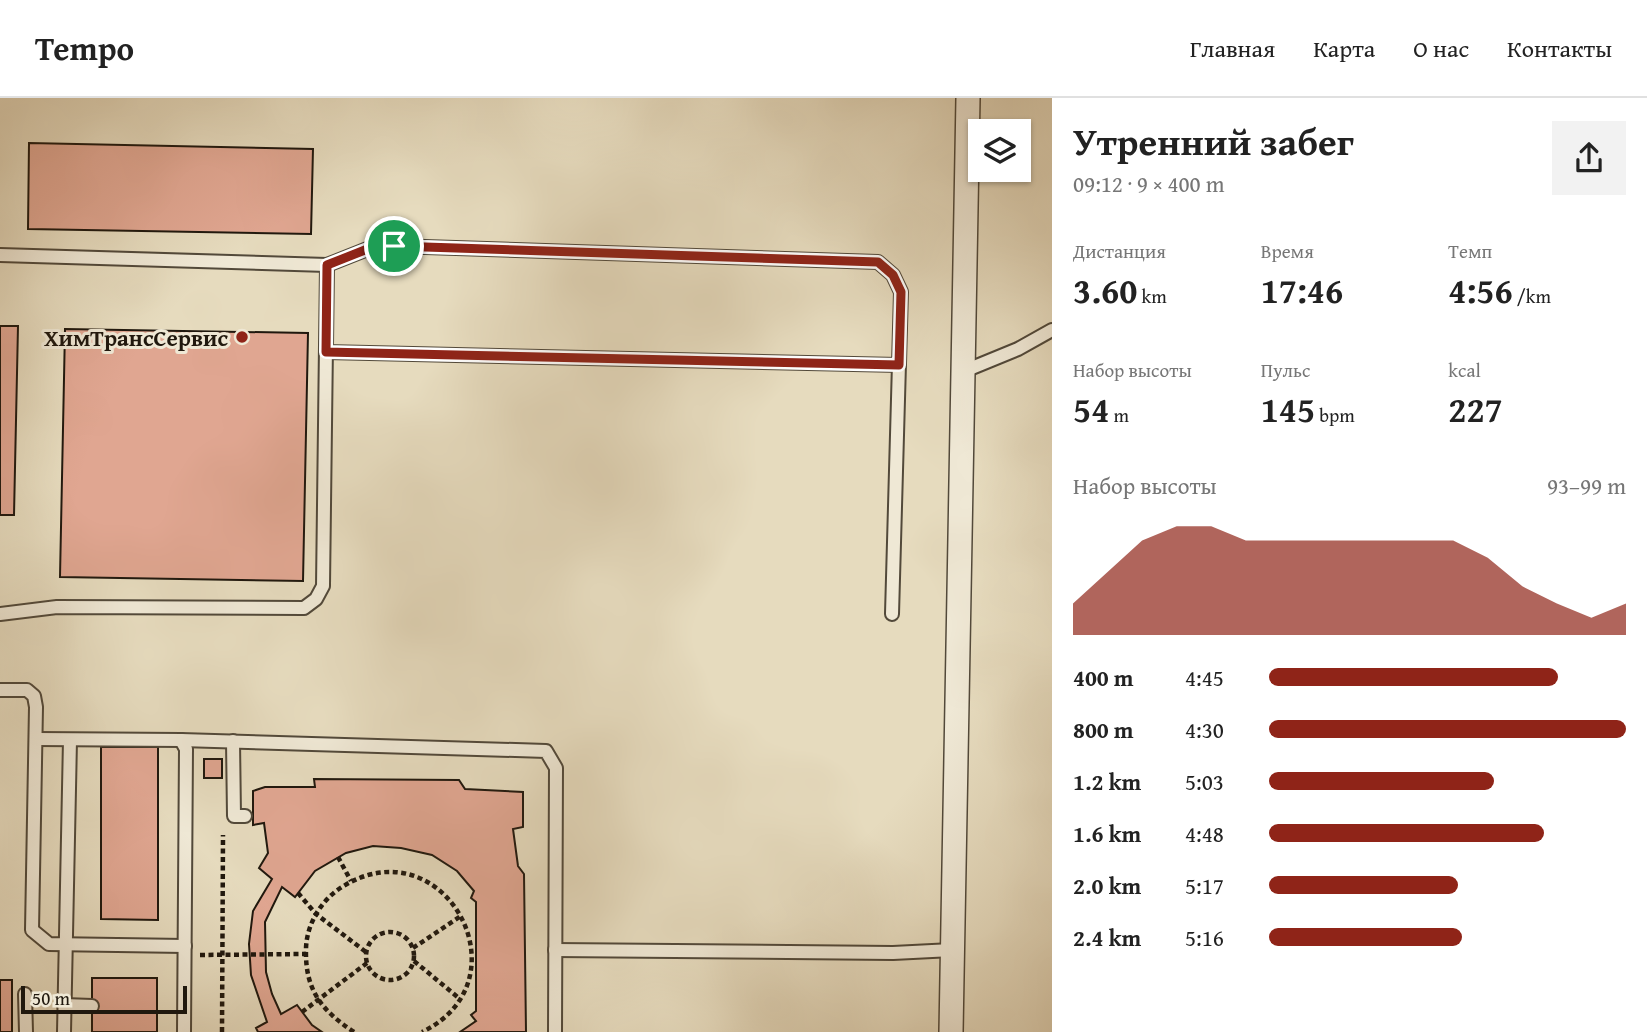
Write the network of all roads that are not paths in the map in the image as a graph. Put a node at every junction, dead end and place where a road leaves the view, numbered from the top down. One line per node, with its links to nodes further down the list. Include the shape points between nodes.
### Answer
1 (968, 98): 7 (street)
2 (0, 255): 3 (lane)
3 (327, 265): 5 (lane); 6 (lane, via 370,248 394,246 878,262 893,275 901,292)
4 (1052, 330): 7 (lane)
5 (326, 352): 6 (lane); 8 (lane, via 323,586 316,599 304,608 57,607)
6 (899, 365): 9 (lane)
7 (962, 372): 19 (street)
8 (0, 614)
9 (892, 614)
10 (0, 690): 11 (lane, via 27,690 34,696)
11 (37, 740): 12 (lane); 16 (lane, via 32,930 49,944)
12 (70, 740): 13 (lane); 16 (lane)
13 (181, 740): 14 (lane); 17 (lane, via 186,749)
14 (233, 741): 15 (lane, via 234,817); 18 (lane, via 546,751 556,768)
15 (245, 816)
16 (64, 944): 17 (lane); 21 (lane)
17 (185, 946): 25 (lane)
18 (555, 950): 19 (lane); 26 (lane)
19 (952, 950): 27 (street)
20 (25, 994): 23 (lane)
21 (64, 1005): 22 (lane); 24 (lane)
22 (92, 1006)
23 (26, 1032)
24 (64, 1032)
25 (184, 1032)
26 (555, 1032)
27 (951, 1032)

